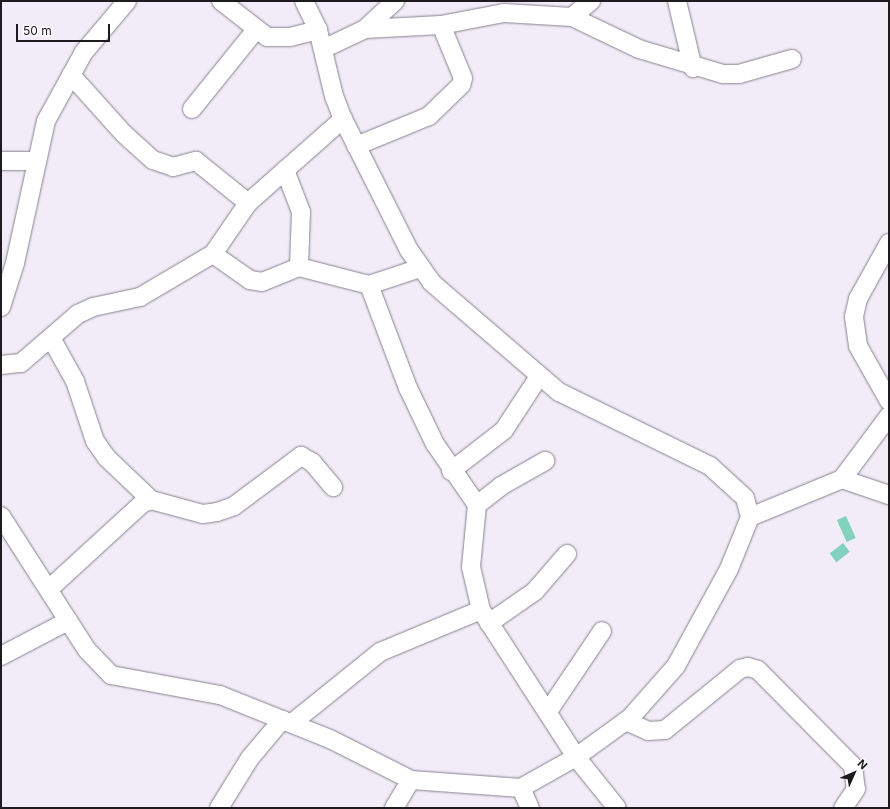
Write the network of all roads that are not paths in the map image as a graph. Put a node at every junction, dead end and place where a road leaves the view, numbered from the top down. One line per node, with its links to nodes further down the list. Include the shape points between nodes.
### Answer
1 (127, 1): 15 (street, via 84,52)
2 (220, 1): 11 (street)
3 (304, 1): 10 (street)
4 (395, 1): 9 (street)
5 (591, 1): 7 (street)
6 (677, 1): 14 (street)
7 (572, 17): 8 (street, via 504,13); 14 (street, via 639,49)
8 (441, 25): 9 (street); 18 (street, via 463,78 461,85 429,116)
9 (365, 29): 12 (street)
10 (318, 30): 11 (street, via 278,38); 12 (street)
11 (255, 31): 16 (street)
12 (323, 49): 17 (street, via 334,96)
13 (792, 59): 14 (street, via 739,74)
14 (693, 68)
15 (71, 75): 20 (street, via 46,121); 22 (street, via 124,134 153,160 173,167 196,161)
16 (192, 109)
17 (343, 119): 18 (street); 21 (street)
18 (356, 146): 26 (street)
19 (1, 161): 20 (street)
20 (34, 161): 28 (street, via 15,263)
21 (285, 170): 22 (street); 25 (street, via 301,212)
22 (248, 203): 24 (street)
23 (889, 243): 32 (street, via 858,299 854,317 858,346)
24 (213, 254): 25 (street, via 250,280 262,282); 29 (street, via 140,296 93,307)
25 (299, 266): 27 (street)
26 (420, 268): 27 (street); 31 (street)
27 (369, 285): 35 (street, via 408,388)
28 (1, 307)
29 (51, 338): 30 (street, via 21,363); 39 (street, via 75,381 95,441 107,458)
30 (1, 365)
31 (538, 378): 35 (street, via 499,435); 42 (street, via 559,392 710,466 745,498)
32 (889, 400)
33 (889, 416): 36 (street)
34 (545, 461): 40 (street, via 500,486)
35 (451, 471): 40 (street)
36 (842, 479): 38 (street); 42 (street)
37 (333, 487): 39 (street, via 312,462 301,456 234,506 217,512 203,514)
38 (889, 494)
39 (151, 500): 44 (street, via 138,507)
40 (477, 505): 45 (street, via 470,567)
41 (1, 516): 44 (street)
42 (750, 517): 50 (street, via 740,547 690,646 648,701)
43 (567, 554): 45 (street, via 535,591)
44 (49, 589): 46 (street)
45 (485, 616): 49 (street); 51 (street, via 380,652)
46 (68, 621): 48 (street, via 29,645); 51 (street, via 102,669 111,675 220,696)
47 (602, 631): 49 (street)
48 (1, 656)
49 (549, 710): 52 (street)
50 (626, 721): 52 (street); 59 (street, via 648,731 665,730 740,669 748,667 758,670 853,766 856,790)
51 (287, 722): 53 (street); 55 (street, via 250,758)
52 (576, 757): 54 (street); 58 (street)
53 (411, 780): 54 (street); 56 (street)
54 (520, 788): 57 (street)
55 (219, 808)
56 (394, 808)
57 (530, 808)
58 (617, 808)
59 (843, 808)

